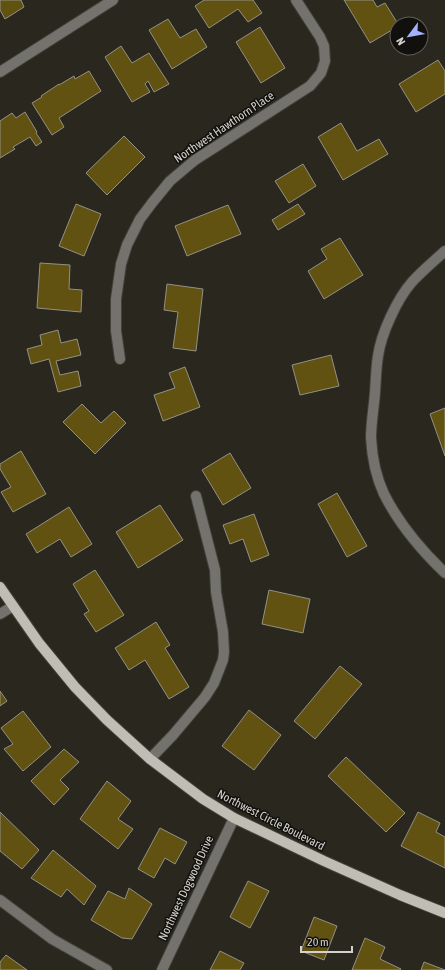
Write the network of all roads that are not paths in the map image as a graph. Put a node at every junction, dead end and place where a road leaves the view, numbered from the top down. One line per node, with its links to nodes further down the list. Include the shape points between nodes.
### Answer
1 (113, 0): 3 (street)
2 (296, 0): 5 (street, Northwest Hawthorn Place, via 324,46 325,61 321,73 310,86 195,160 170,181 140,219 123,258 116,299 116,331)
3 (0, 72)
4 (445, 251): 7 (street, via 411,283 386,326 378,354 371,436 373,456 384,493 412,537)
5 (120, 359)
6 (196, 496): 11 (street, via 215,570 224,652 214,683 205,697)
7 (445, 573)
8 (0, 587): 9 (main road, Northwest Circle Boulevard)
9 (13, 606): 10 (street); 11 (main road, Northwest Circle Boulevard, via 75,687)
10 (0, 614)
11 (150, 759): 12 (main road, Northwest Circle Boulevard, via 203,799)
12 (234, 818): 14 (main road, Northwest Circle Boulevard, via 324,861); 16 (street, Northwest Dogwood Drive)
13 (0, 900): 15 (street, via 52,939)
14 (445, 913)
15 (107, 970)
16 (162, 970)

